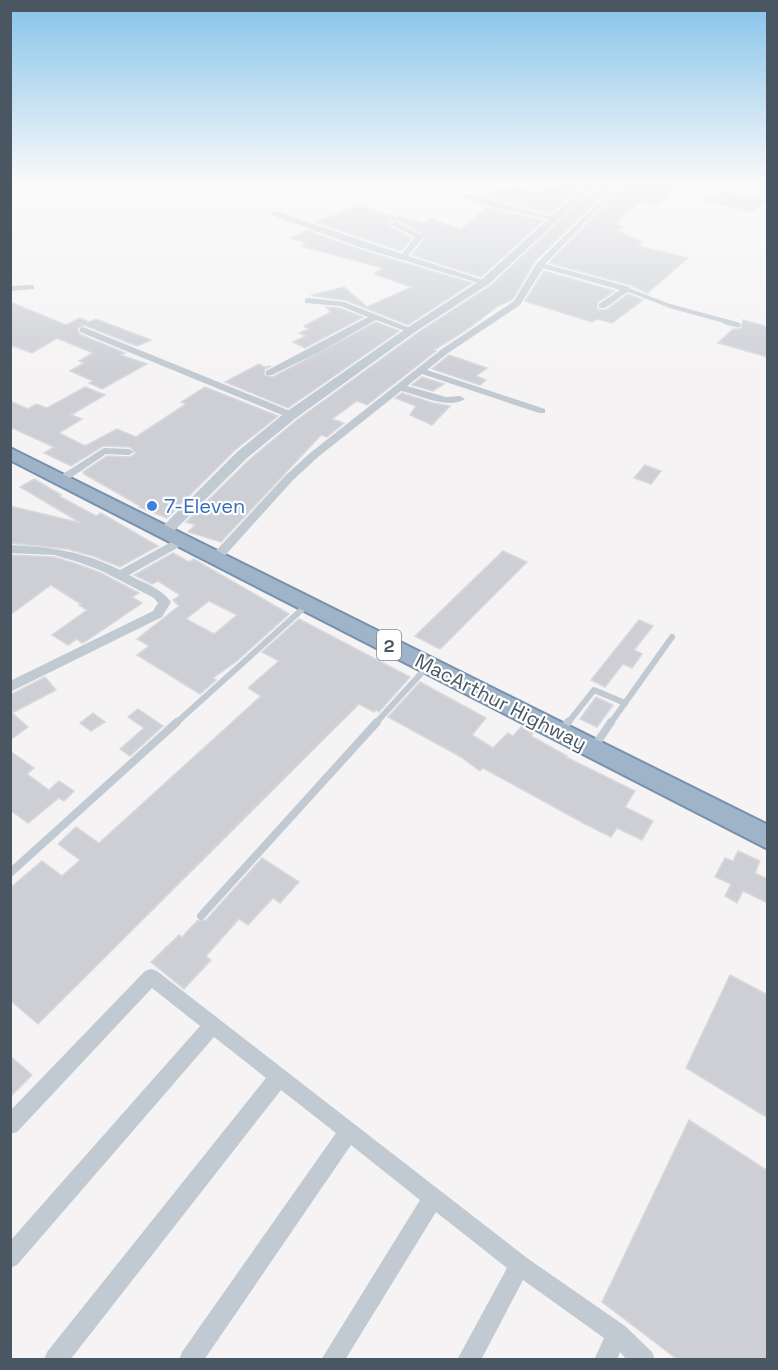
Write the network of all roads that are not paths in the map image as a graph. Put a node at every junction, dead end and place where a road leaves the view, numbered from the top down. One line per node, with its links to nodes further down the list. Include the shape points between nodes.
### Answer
1 (374, 248): 5 (street)
2 (411, 248): 5 (street)
3 (522, 248): 7 (street)
4 (557, 248): 6 (street)
5 (403, 258): 7 (street)
6 (540, 265): 10 (street); 17 (street, via 517,303)
7 (485, 282): 16 (street)
8 (31, 287): 9 (street)
9 (10, 289)
10 (626, 289): 12 (street); 14 (lane)
11 (308, 302): 13 (street, via 333,302)
12 (602, 306)
13 (374, 318): 16 (street); 18 (street)
14 (738, 325)
15 (83, 330): 22 (street)
16 (411, 330): 22 (street)
17 (421, 371): 19 (street); 21 (street)
18 (269, 373)
19 (399, 387): 20 (street, via 446,400); 28 (street, via 301,466)
20 (460, 399)
21 (542, 411)
22 (291, 415): 26 (street, via 242,454)
23 (129, 452): 25 (street, via 104,451)
24 (10, 453): 25 (highway, MacArthur Highway / 2)
25 (62, 479): 26 (highway, MacArthur Highway / 2)
26 (174, 536): 28 (highway, MacArthur Highway / 2); 29 (street)
27 (10, 549): 29 (street, via 55,551)
28 (217, 557): 30 (highway, MacArthur Highway / 2)
29 (120, 575): 33 (street, via 164,599 163,609)
30 (308, 604): 32 (highway, MacArthur Highway / 2); 38 (lane)
31 (672, 637): 34 (lane)
32 (429, 665): 35 (highway, MacArthur Highway / 2); 39 (lane)
33 (10, 687)
34 (625, 703): 35 (lane, via 594,690); 36 (lane)
35 (561, 732): 36 (highway, MacArthur Highway / 2)
36 (592, 749): 37 (highway, MacArthur Highway / 2)
37 (768, 838)
38 (10, 873)
39 (201, 916)
40 (213, 1025): 41 (street); 42 (street, via 151,977); 45 (street)
41 (279, 1077): 43 (street); 48 (street)
42 (10, 1125)
43 (349, 1131): 44 (street); 49 (street)
44 (434, 1197): 46 (street); 50 (street)
45 (10, 1258)
46 (520, 1265): 47 (street); 51 (street)
47 (617, 1334): 52 (street); 53 (street)
48 (55, 1359)
49 (190, 1359)
50 (332, 1359)
51 (468, 1359)
52 (605, 1359)
53 (644, 1359)

